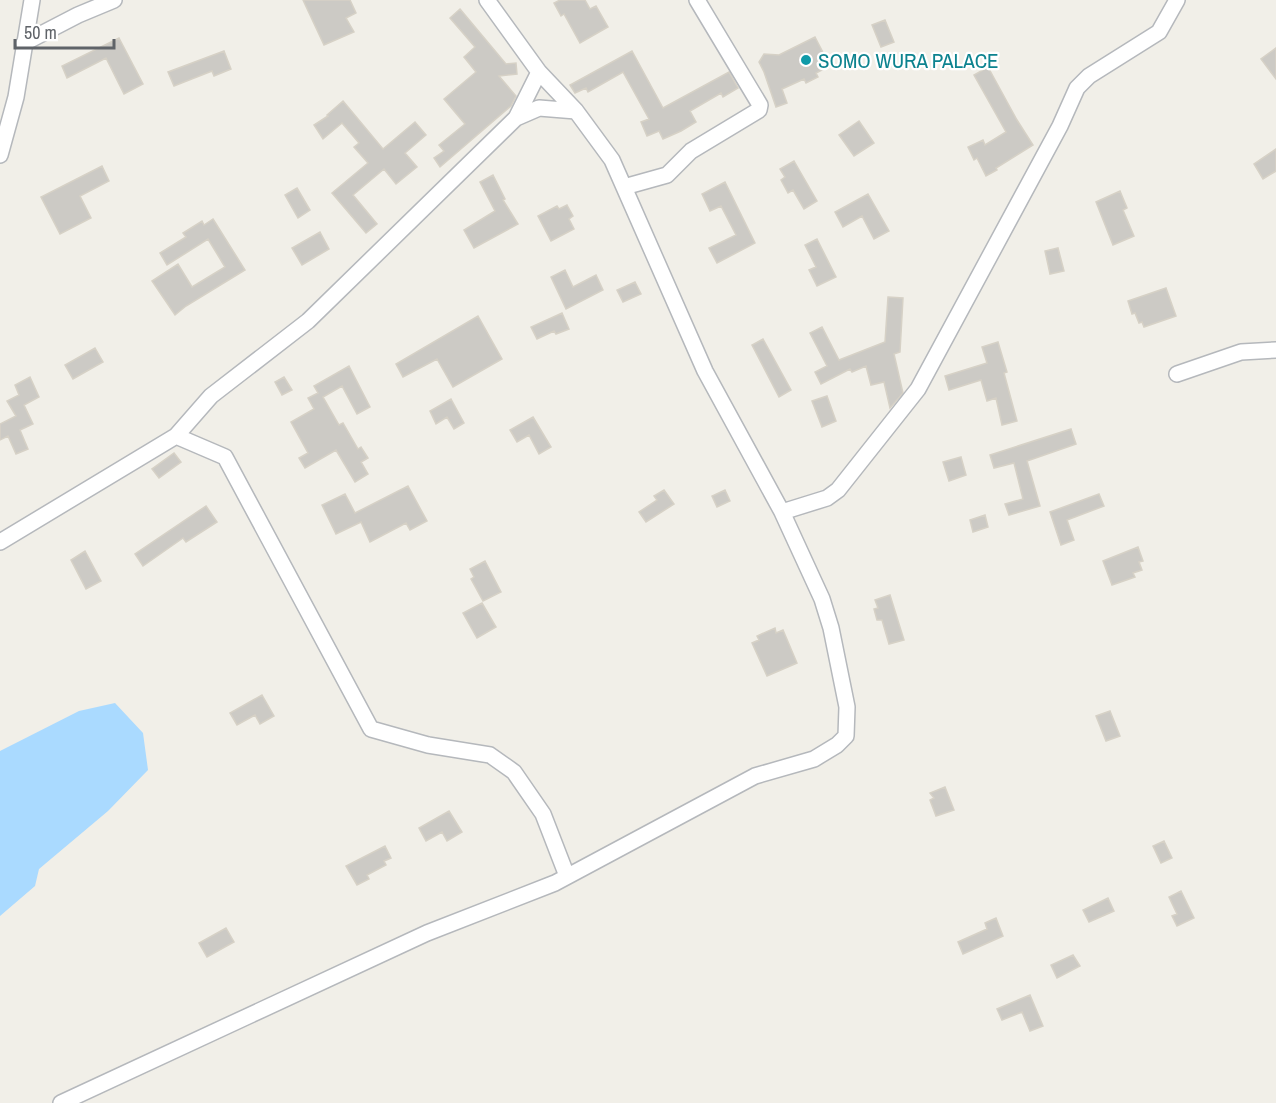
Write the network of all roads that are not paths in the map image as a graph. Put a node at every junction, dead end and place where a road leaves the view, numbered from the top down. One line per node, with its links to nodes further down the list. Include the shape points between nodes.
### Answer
1 (32, 0): 6 (street)
2 (114, 0): 6 (street)
3 (488, 0): 7 (street)
4 (698, 0): 11 (street, via 760,105 759,110 692,151 667,175)
5 (1177, 0): 15 (street, via 1159,32 1089,76 1077,88 1008,224 907,404 838,490 826,498)
6 (24, 43): 10 (street, via 16,97)
7 (539, 72): 8 (street); 9 (street)
8 (576, 111): 9 (street, via 540,108); 11 (street, via 612,160)
9 (516, 118): 14 (street, via 308,321 211,396)
10 (0, 154)
11 (624, 187): 15 (street, via 705,371)
12 (1276, 350): 13 (street, via 1242,351)
13 (1177, 374)
14 (176, 436): 16 (street); 17 (street, via 225,457 371,729 428,745 490,755 514,772 543,814)
15 (782, 512): 17 (street, via 831,628 847,707 846,736 814,759 755,776)
16 (0, 542)
17 (567, 876): 18 (street, via 427,933)
18 (61, 1103)

